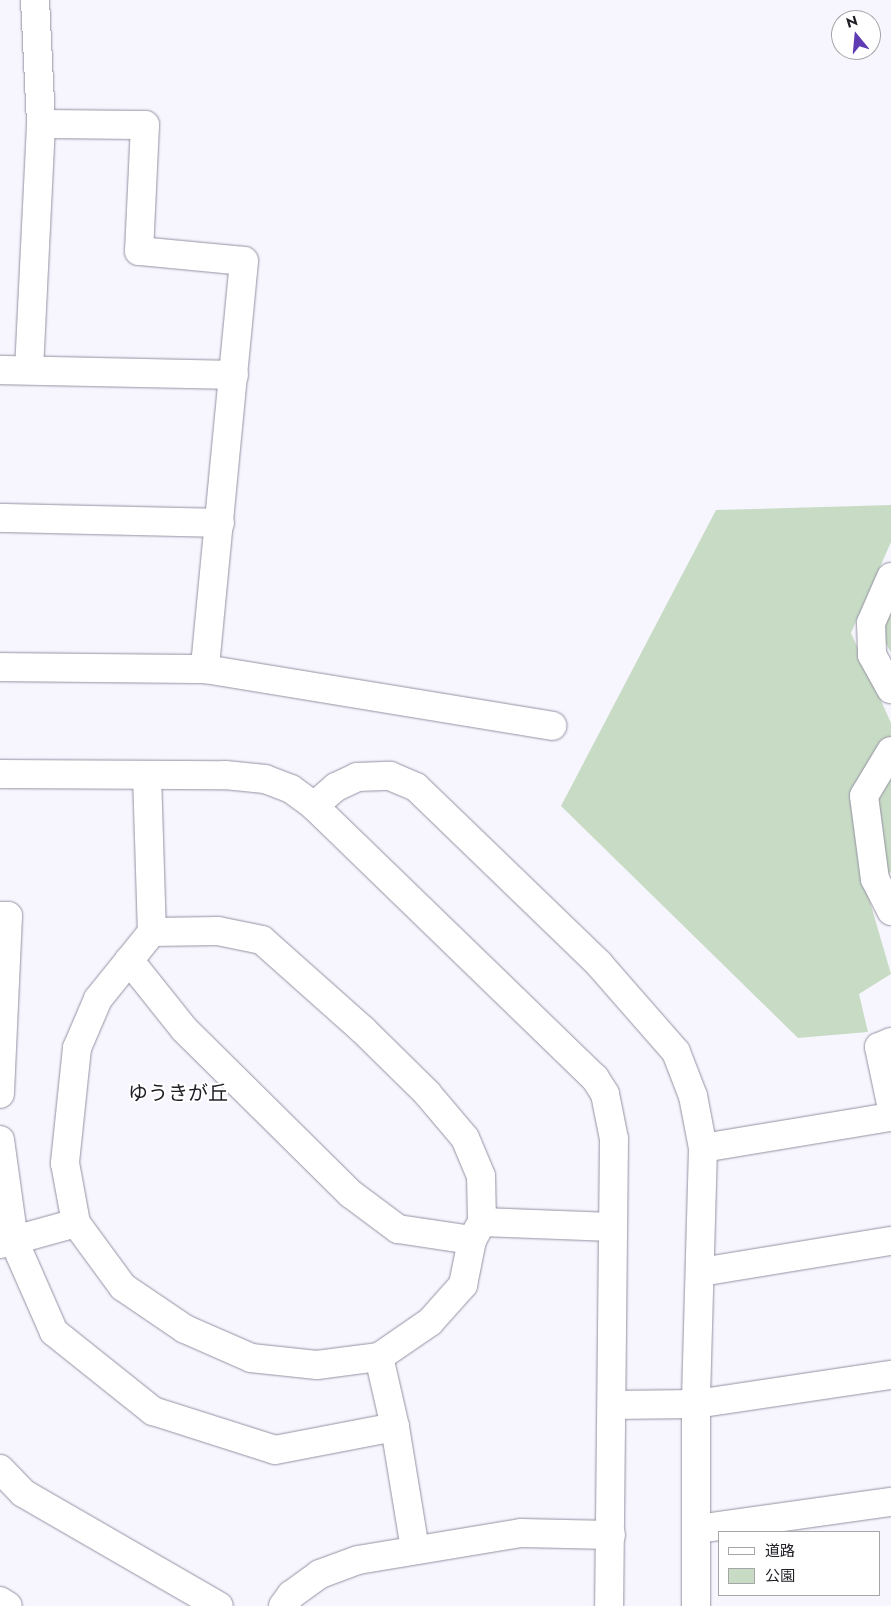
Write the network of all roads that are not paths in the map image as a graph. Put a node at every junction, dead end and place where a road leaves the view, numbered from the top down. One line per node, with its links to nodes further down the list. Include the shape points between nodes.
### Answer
1 (36, 0): 2 (street)
2 (41, 124): 4 (street); 5 (street, via 145,125 139,251 244,261)
3 (0, 370): 4 (street)
4 (29, 370): 5 (street)
5 (234, 375): 7 (street)
6 (0, 518): 7 (street)
7 (220, 522): 10 (street)
8 (891, 577): 11 (street, via 871,624 872,655)
9 (0, 667): 10 (street)
10 (205, 669): 12 (street)
11 (891, 689)
12 (552, 726)
13 (891, 751): 17 (street, via 864,796)
14 (0, 774): 15 (street)
15 (147, 775): 16 (street, via 265,779 290,789); 20 (street)
16 (314, 806): 27 (street, via 336,786 357,777 390,776 416,787 599,964 676,1052 693,1096); 29 (street, via 595,1078 605,1094 612,1116)
17 (883, 876): 18 (street)
18 (891, 911)
19 (0, 916): 23 (street, via 8,916)
20 (152, 932): 21 (street); 30 (street, via 218,931 262,940 290,962 427,1093 465,1138 481,1176)
21 (129, 960): 28 (street, via 98,999 77,1048 65,1163); 30 (street, via 184,1029 350,1194 398,1229)
22 (891, 1042): 24 (street, via 879,1047)
23 (0, 1094)
24 (891, 1104)
25 (891, 1117): 27 (street)
26 (0, 1140): 32 (street)
27 (703, 1148): 33 (street)
28 (76, 1223): 32 (street); 34 (street, via 123,1287 194,1333 251,1358 317,1365)
29 (612, 1227): 30 (street); 36 (street)
30 (477, 1231): 34 (street, via 463,1285 430,1322)
31 (891, 1241): 33 (street)
32 (7, 1242): 38 (street, via 54,1332 153,1411 275,1450)
33 (701, 1272): 37 (street)
34 (379, 1357): 38 (street)
35 (891, 1375): 37 (street)
36 (612, 1404): 37 (street); 42 (street)
37 (696, 1404): 41 (street)
38 (395, 1428): 43 (street)
39 (0, 1470): 46 (street, via 23,1493)
40 (891, 1502): 41 (street)
41 (698, 1528): 49 (street)
42 (611, 1535): 43 (street, via 521,1533); 48 (street)
43 (416, 1550): 47 (street, via 358,1560 320,1574 291,1595)
44 (0, 1601): 45 (street)
45 (8, 1606)
46 (219, 1606)
47 (282, 1606)
48 (609, 1606)
49 (696, 1606)

